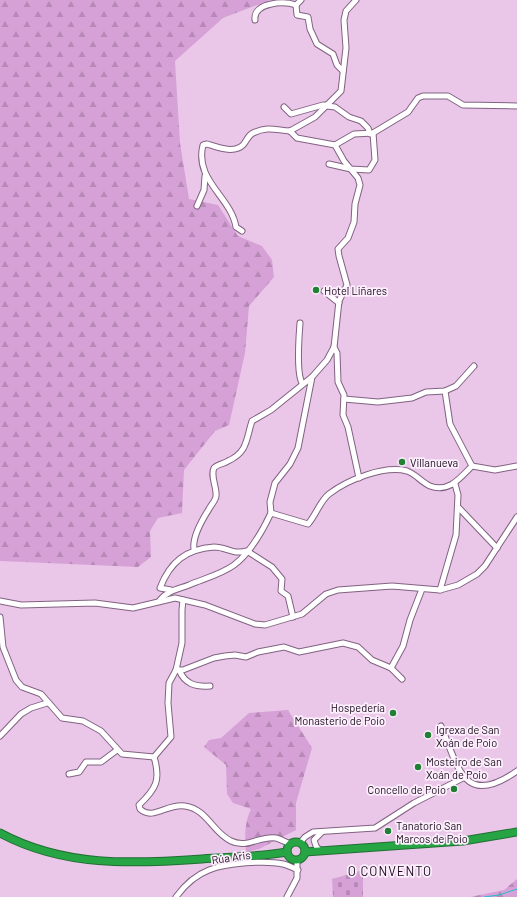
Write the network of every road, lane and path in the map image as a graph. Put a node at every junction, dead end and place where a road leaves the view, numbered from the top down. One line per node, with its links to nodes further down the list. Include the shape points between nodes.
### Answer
1 (301, 0): 3 (street)
2 (356, 0): 5 (street, via 345,14 346,48)
3 (296, 5): 4 (street, via 290,3 263,7 257,11); 5 (street, via 297,15 308,17 318,44 333,54)
4 (255, 20)
5 (343, 71): 7 (street, via 341,91)
6 (284, 106): 7 (street, via 291,114 322,105)
7 (327, 106): 9 (street, via 315,117); 10 (street, via 335,107 349,117 361,121)
8 (517, 106): 10 (street, via 463,105 448,96 438,95 418,98 408,112)
9 (290, 131): 11 (street, via 297,138); 14 (street, via 271,128 255,132 248,136 243,146 235,149 204,145 202,152)
10 (372, 133): 11 (street, via 354,134); 13 (street, via 375,160 372,166 369,170)
11 (335, 145): 13 (street)
12 (329, 164): 13 (street)
13 (351, 169): 18 (street, via 360,185 354,222 348,238 338,249 347,285)
14 (206, 176): 15 (street, via 204,190); 16 (street, via 231,211 236,227)
15 (196, 206)
16 (242, 231)
17 (324, 292): 18 (street)
18 (339, 303): 20 (street)
19 (300, 322): 23 (street, via 297,351 300,361 299,379)
20 (334, 348): 22 (street); 25 (street, via 337,353 338,382)
21 (474, 366): 24 (street, via 456,386)
22 (312, 377): 23 (street); 31 (street, via 298,448 290,464 274,483 270,502)
23 (302, 383): 34 (street, via 271,410 252,421 245,448 229,461 214,468 216,497 204,517)
24 (445, 391): 25 (street, via 426,392 412,398 378,402); 26 (street, via 450,424)
25 (344, 399): 28 (street, via 342,415 348,427)
26 (472, 466): 27 (street, via 495,470); 29 (street)
27 (517, 466)
28 (359, 478): 29 (street, via 386,469 395,469 413,473 430,486); 31 (street, via 328,495 308,524)
29 (455, 484): 30 (street)
30 (458, 507): 33 (street); 38 (street, via 456,535)
31 (271, 513): 35 (street)
32 (517, 517): 33 (street)
33 (497, 548): 38 (street, via 477,574 458,585)
34 (194, 549): 35 (street, via 214,547 238,553); 37 (street, via 182,556 164,577 160,588)
35 (247, 551): 37 (street, via 234,565); 43 (street, via 272,567 282,579 282,592 288,596)
36 (422, 589): 38 (street); 43 (street, via 392,586 338,590 326,594 302,614); 44 (street, via 402,646)
37 (171, 590): 41 (street)
38 (440, 590)
39 (183, 600): 41 (street, via 175,598); 43 (street, via 255,624 265,625); 45 (street, via 182,643)
40 (0, 601): 41 (street, via 21,605 95,603 134,608)
41 (160, 601)
42 (0, 617): 48 (street, via 3,647 16,680 22,687 41,694)
43 (293, 617)
44 (391, 668): 45 (street, via 372,660 358,647 342,643 299,652 284,647 246,657 225,656); 46 (street)
45 (178, 670): 47 (street, via 193,685); 52 (street, via 169,683 171,737)
46 (402, 679)
47 (210, 686)
48 (47, 703): 50 (street, via 21,714); 51 (street, via 51,704 62,718 82,721 101,731)
49 (441, 726): 55 (street)
50 (0, 736)
51 (117, 750): 52 (street, via 122,754); 54 (street, via 101,762 86,762 79,772)
52 (154, 757): 60 (street, via 158,777 151,792 139,805 144,814 150,815 166,808 184,805 200,812 230,841 239,844 276,838)
53 (517, 771): 55 (street, via 506,779 488,786 473,785)
54 (69, 774)
55 (463, 778): 56 (street, via 371,829)
56 (323, 831): 59 (street, via 308,835); 61 (street, via 314,840)
57 (517, 832): 61 (highway, via 463,841)
58 (0, 833): 62 (highway, via 50,853 99,862 173,861)
59 (300, 843): 60 (highway); 63 (highway)
60 (290, 844): 62 (highway)
61 (320, 851): 63 (highway)
62 (286, 852): 64 (highway, via 292,859)
63 (305, 852): 64 (highway, via 303,857)
64 (297, 860): 65 (street)
65 (298, 870): 66 (street, Rúa Aris, via 284,864 268,862 218,867 194,878); 67 (street)
66 (176, 897)
67 (287, 897)

